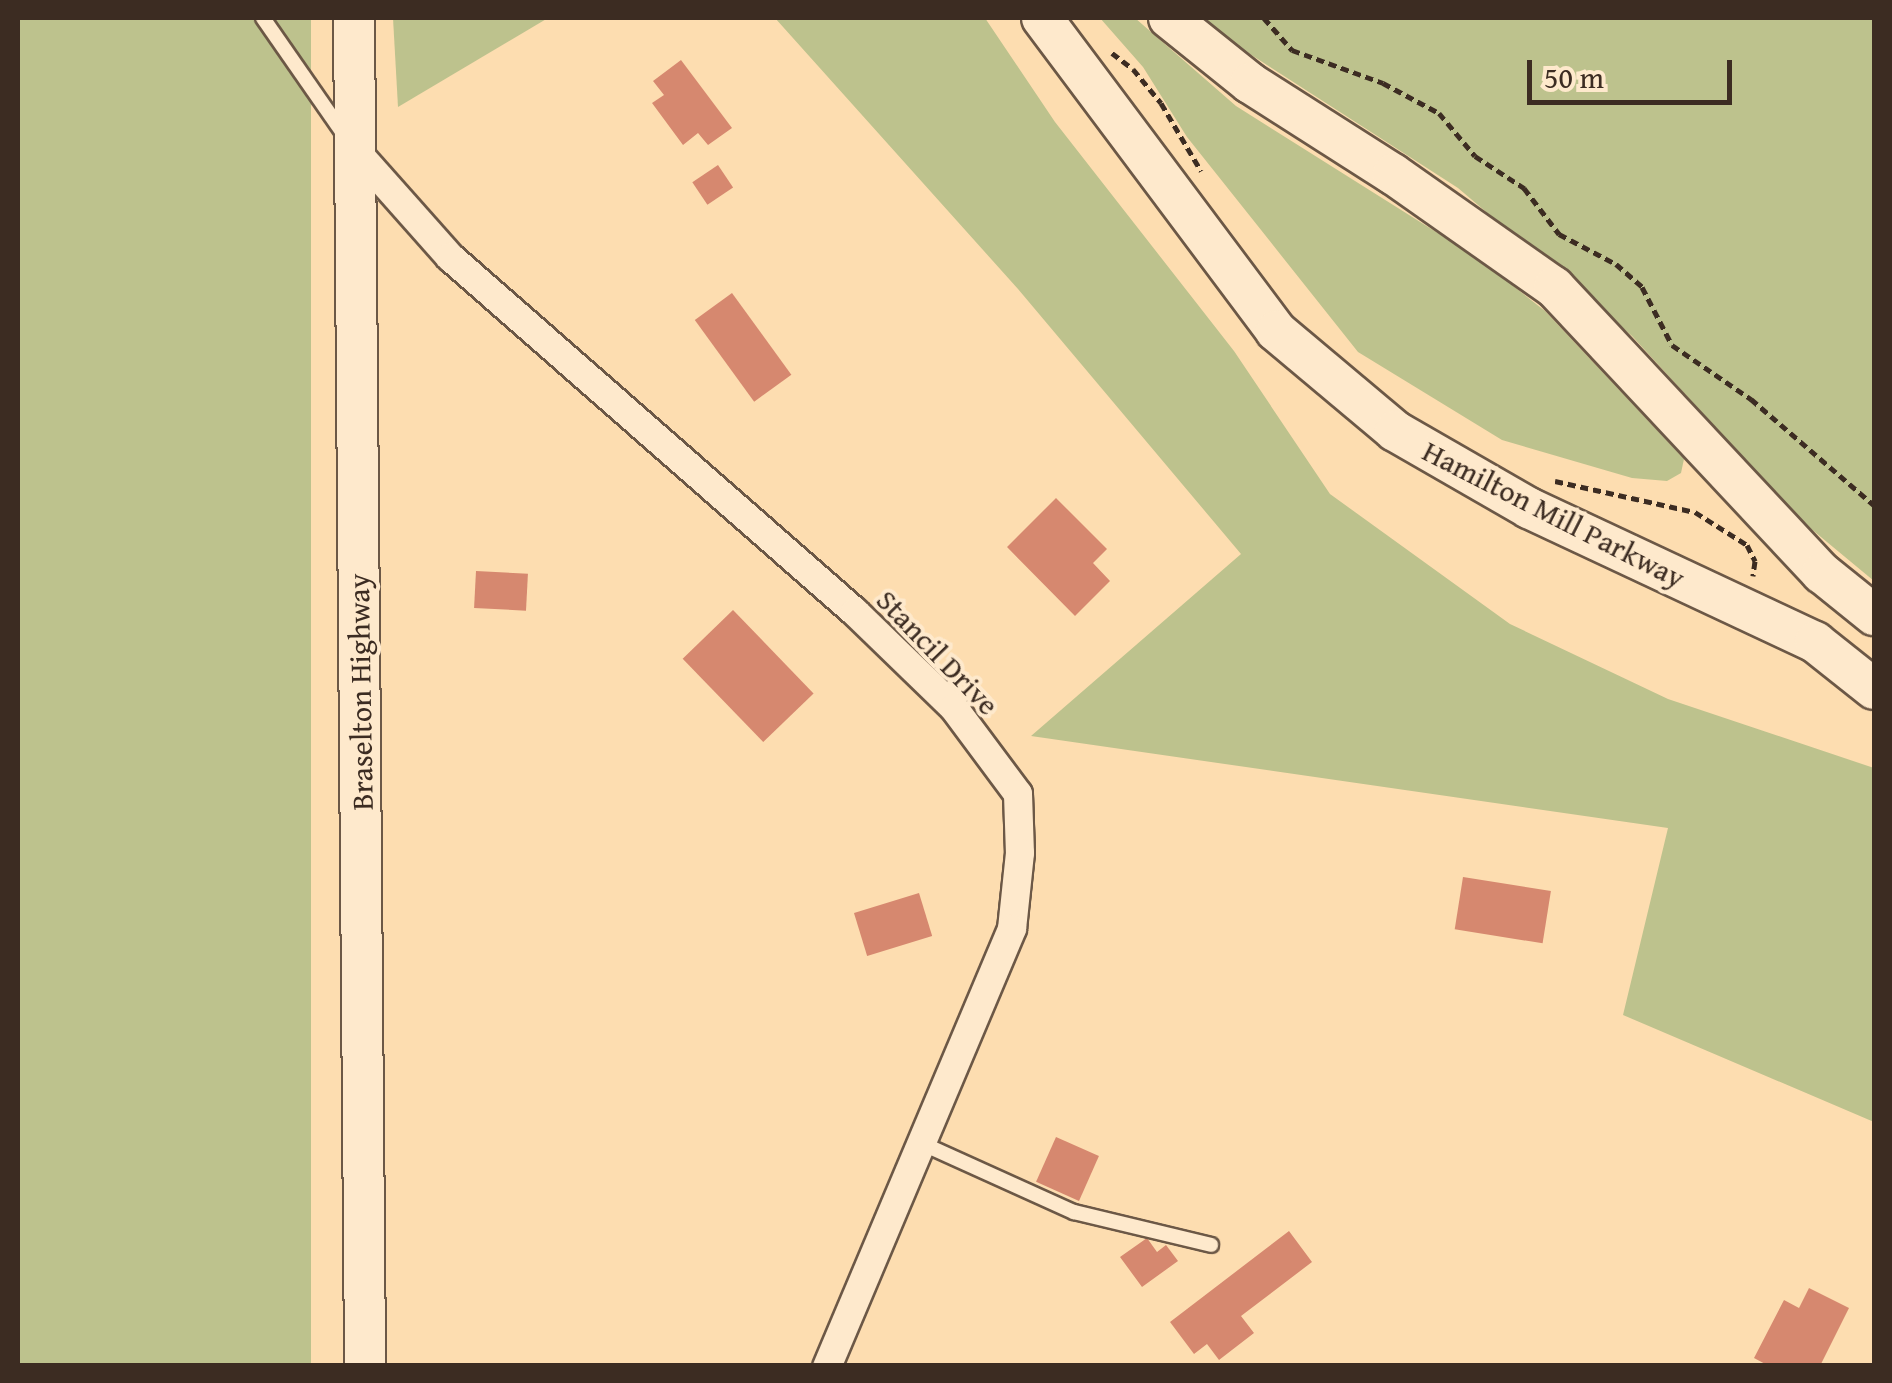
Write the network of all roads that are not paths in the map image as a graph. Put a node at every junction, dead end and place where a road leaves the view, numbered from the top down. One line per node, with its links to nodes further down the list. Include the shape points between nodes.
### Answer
1 (263, 18): 5 (lane)
2 (354, 18): 5 (street, Braselton Highway)
3 (1042, 18): 7 (street, Hamilton Mill Parkway, via 1276,331 1395,431 1529,508 1816,642)
4 (1169, 18): 6 (street, via 1250,83 1554,287 1822,573)
5 (355, 150): 8 (street, Stancil Drive, via 450,257 855,612 954,708 1018,794 1012,929); 10 (street, Braselton Highway)
6 (1874, 615)
7 (1874, 689)
8 (921, 1143): 9 (lane, via 1074,1212); 11 (street, Stancil Drive)
9 (1211, 1245)
10 (365, 1366)
11 (827, 1366)

